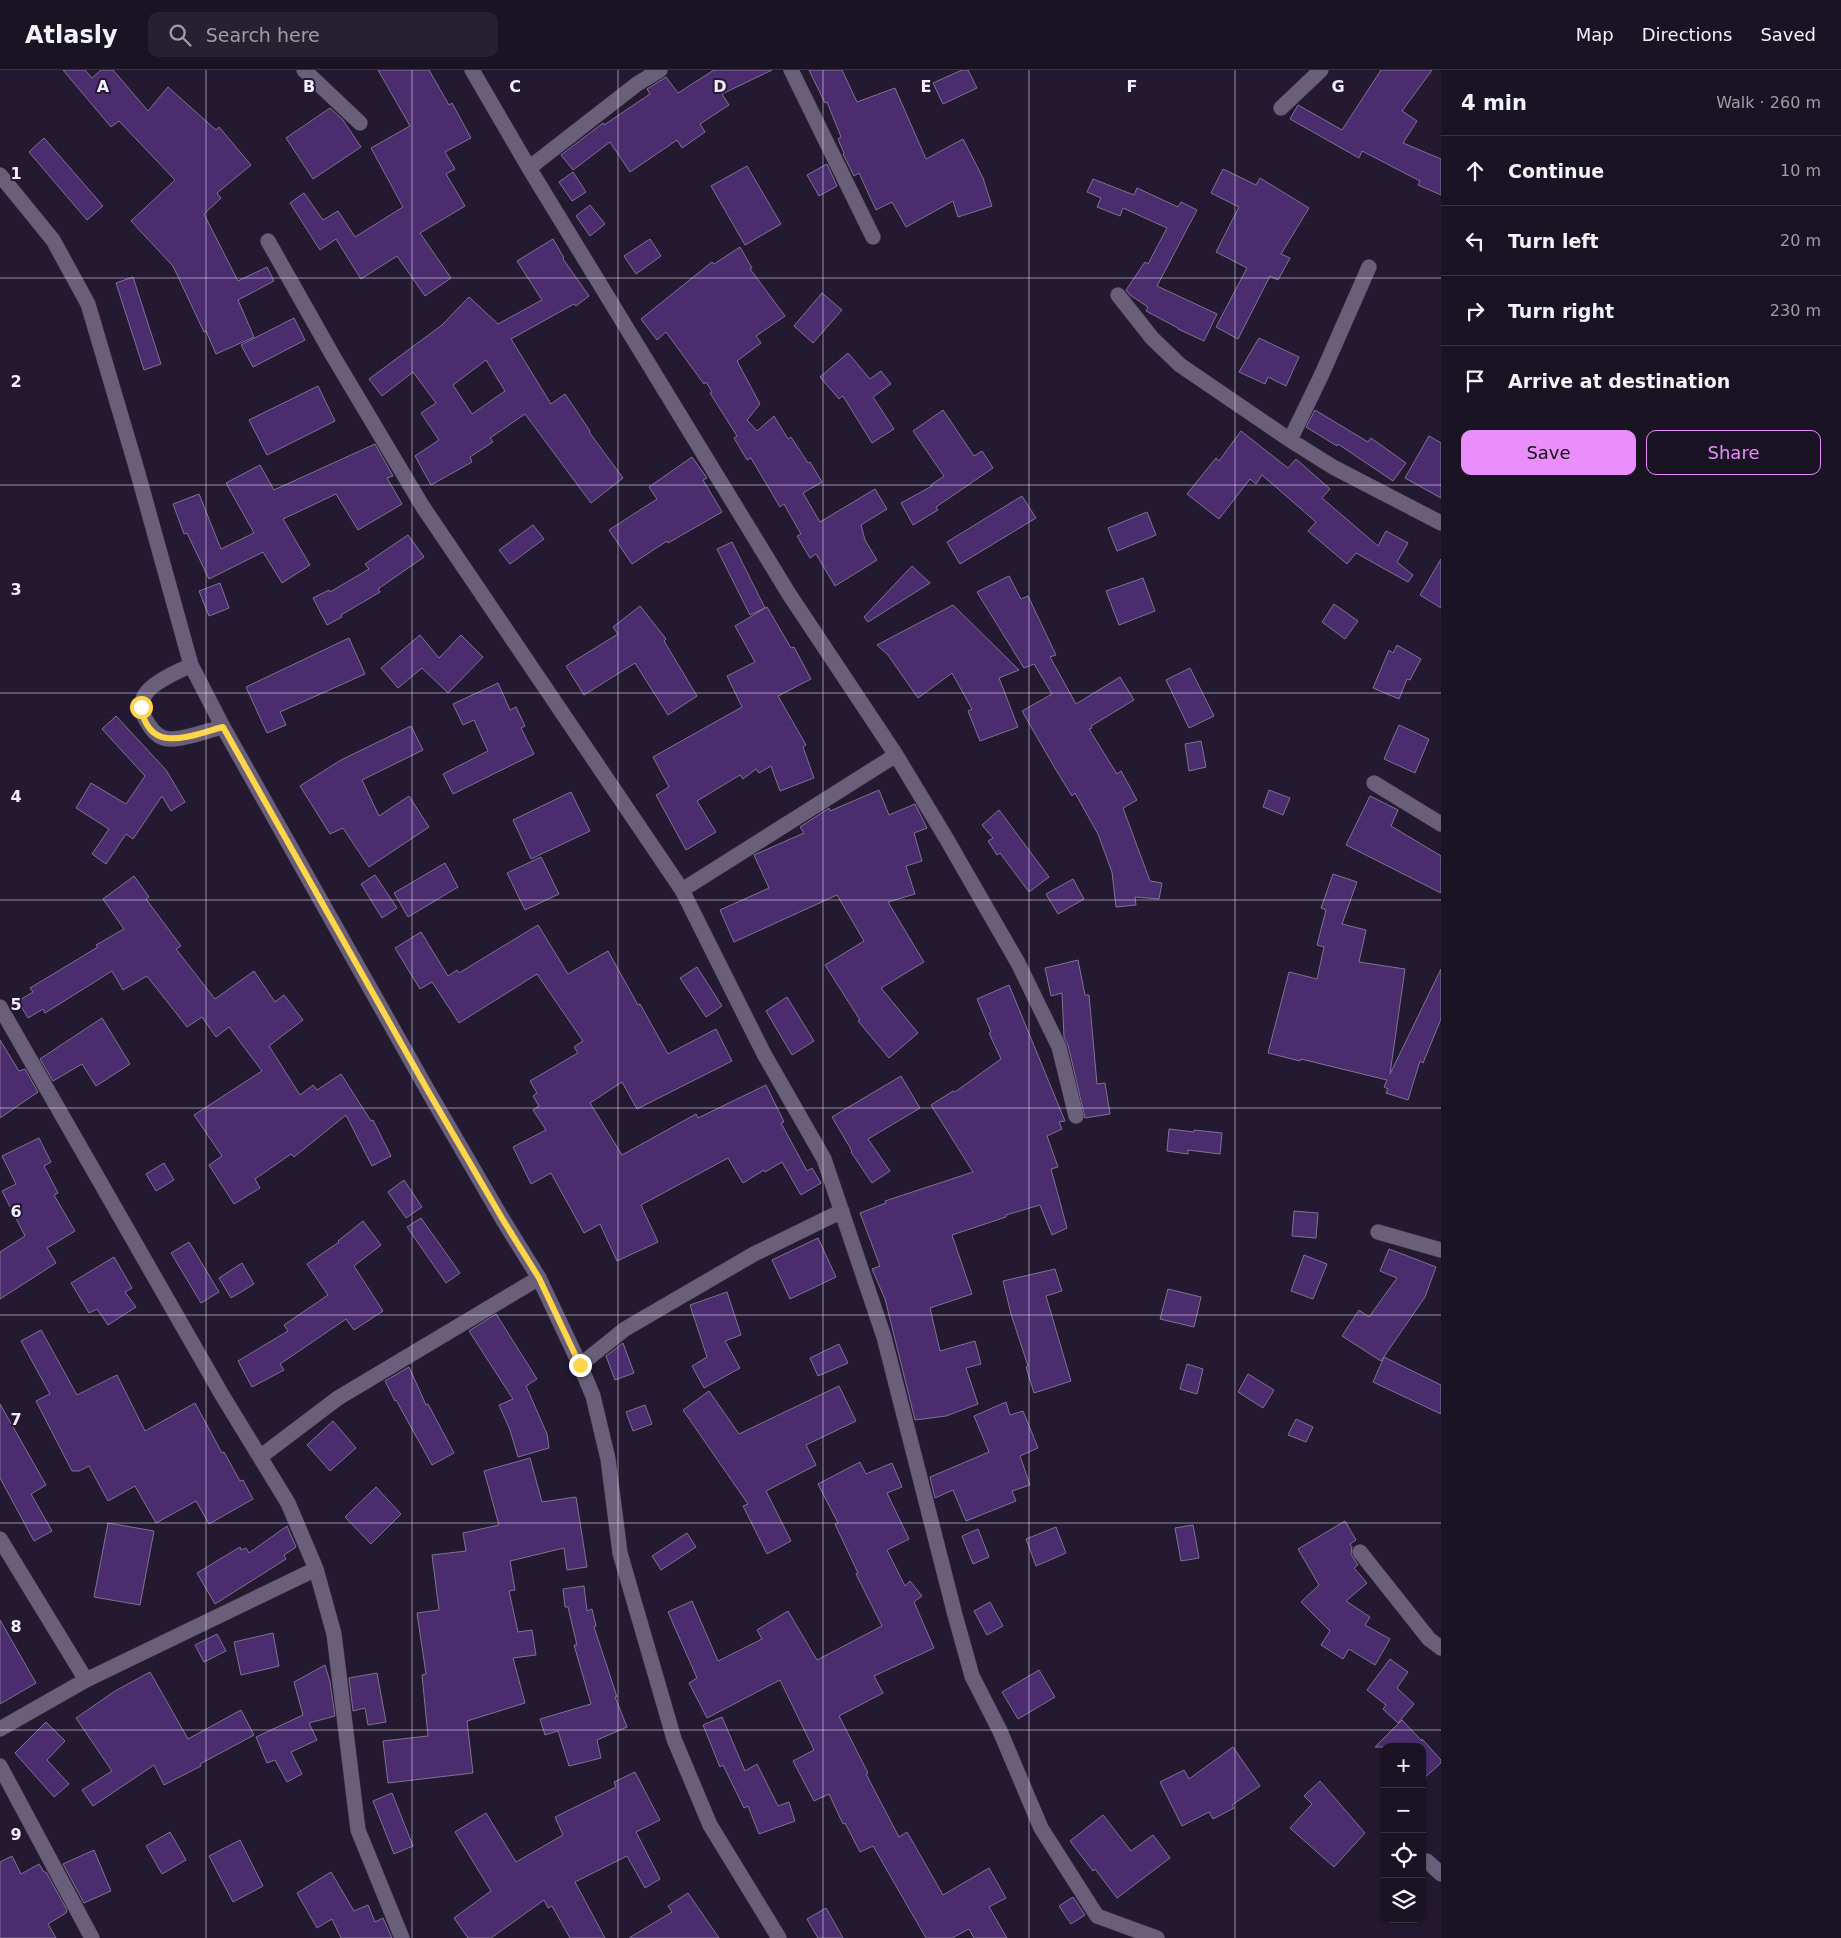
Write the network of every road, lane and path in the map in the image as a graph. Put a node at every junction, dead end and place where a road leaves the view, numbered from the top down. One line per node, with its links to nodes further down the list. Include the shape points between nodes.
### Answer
1 (304, 70): 7 (street)
2 (472, 70): 8 (street)
3 (660, 70): 8 (street, via 637,84)
4 (791, 70): 10 (street)
5 (1321, 70): 6 (street)
6 (1281, 108)
7 (360, 123)
8 (529, 168): 18 (street, via 789,594)
9 (0, 175): 16 (street, via 53,240 88,304)
10 (873, 237)
11 (268, 241): 21 (street, via 423,507)
12 (1369, 267): 14 (street, via 1322,376)
13 (1118, 295): 14 (street, via 1152,338 1180,365)
14 (1290, 440): 15 (street, via 1333,467)
15 (1441, 523)
16 (191, 665): 17 (street); 17 (street, via 150,687 142,700 143,716 152,731 162,738 172,739)
17 (223, 727): 27 (street, via 433,1099)
18 (896, 755): 21 (street); 23 (street, via 1022,972 1059,1046)
19 (1374, 783): 20 (street)
20 (1441, 824)
21 (682, 890): 24 (street, via 764,1054 824,1159)
22 (0, 1007): 29 (street)
23 (1076, 1116)
24 (842, 1211): 28 (street, via 754,1254 633,1324); 42 (street, via 884,1337 972,1676 1000,1731 1041,1828 1097,1916)
25 (1378, 1232): 26 (street)
26 (1441, 1250)
27 (539, 1278): 28 (street); 29 (street, via 338,1398)
28 (580, 1365): 41 (street, via 593,1396 608,1459 620,1553 674,1740 710,1825)
29 (260, 1457): 32 (street, via 288,1503)
30 (0, 1539): 34 (street)
31 (1360, 1552): 33 (street, via 1429,1639)
32 (316, 1569): 34 (street); 40 (street, via 334,1634 358,1830)
33 (1441, 1648)
34 (86, 1680): 35 (street)
35 (0, 1729)
36 (0, 1766): 39 (street)
37 (1427, 1861): 38 (street)
38 (1441, 1874)
39 (92, 1938)
40 (402, 1938)
41 (779, 1938)
42 (1156, 1938)

